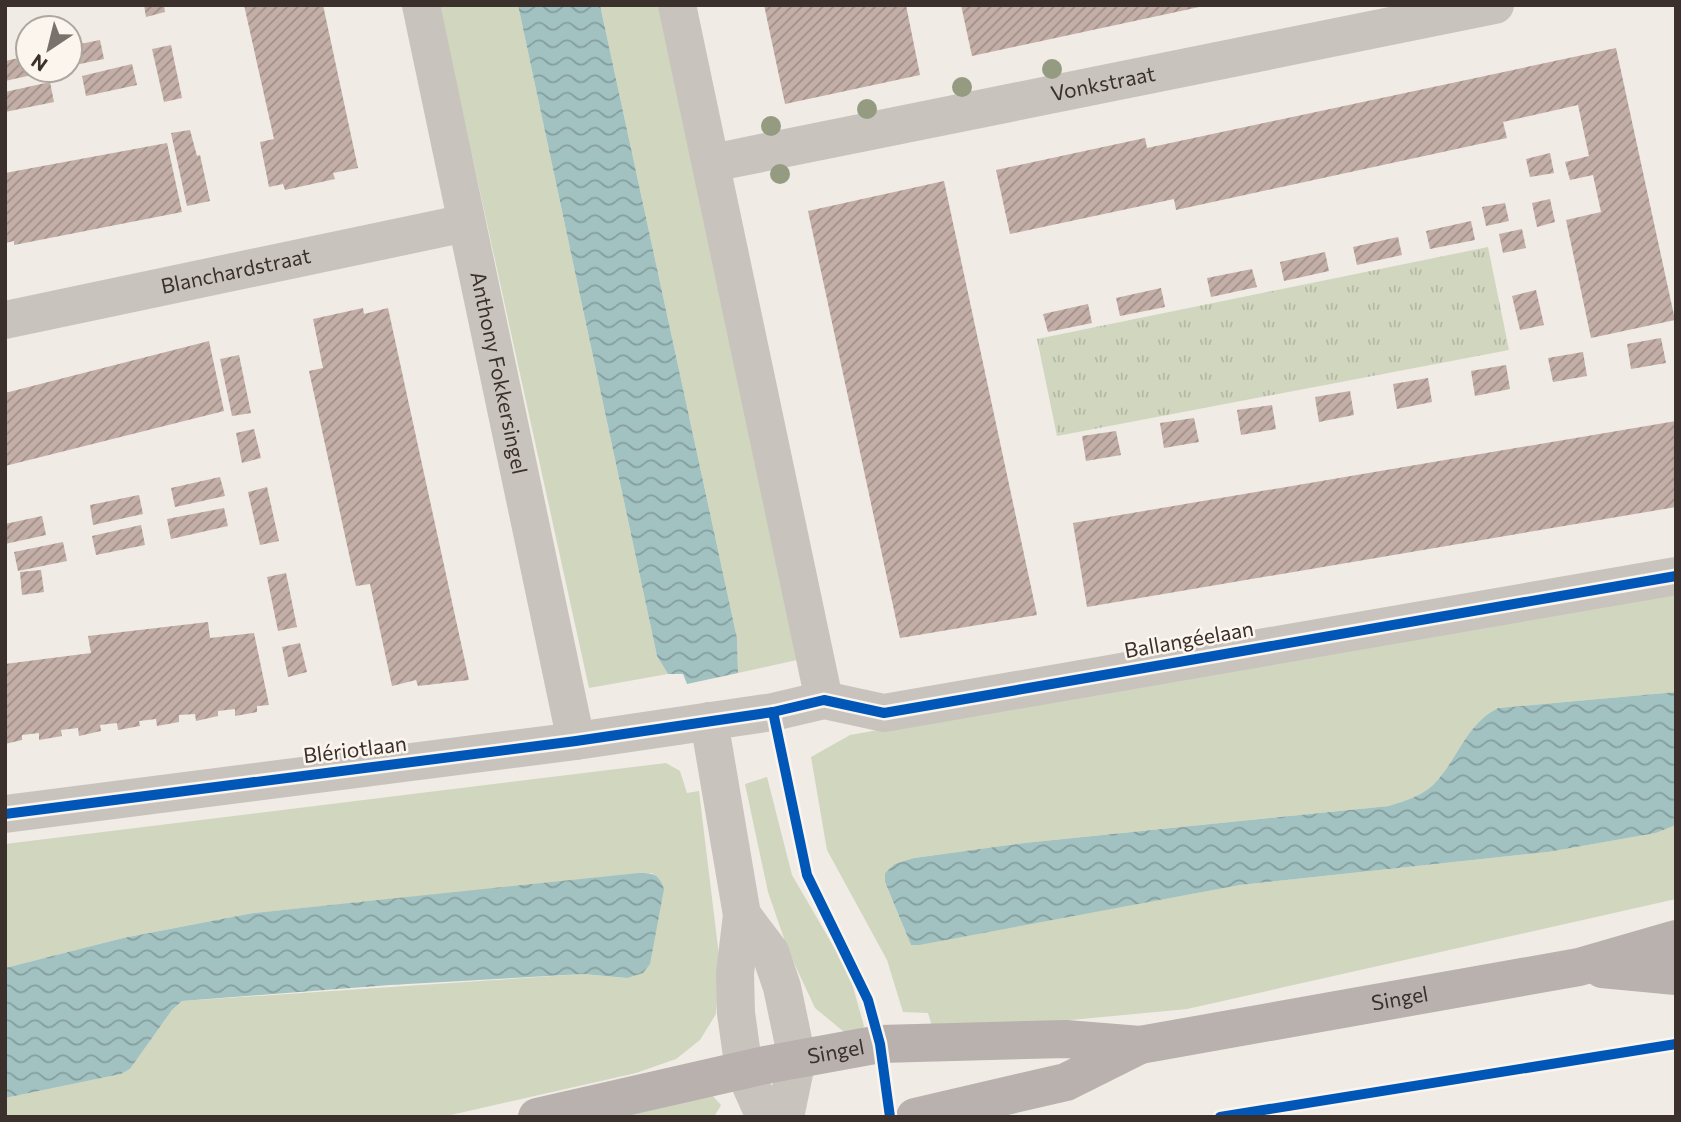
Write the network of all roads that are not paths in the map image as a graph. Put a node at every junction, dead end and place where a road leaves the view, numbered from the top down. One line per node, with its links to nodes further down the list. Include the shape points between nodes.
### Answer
1 (421, 5): 5 (street, Anthony Fokkersingel)
2 (677, 5): 4 (street)
3 (1494, 5): 4 (street, Vonkstraat)
4 (712, 163): 8 (street)
5 (466, 223): 6 (street, Blanchardstraat); 10 (street, Anthony Fokkersingel)
6 (5, 320)
7 (1676, 576): 8 (street, Ballangéelaan, via 884,713)
8 (824, 700): 9 (street, Ballangéelaan)
9 (709, 721): 10 (street, Blériotlaan); 12 (street)
10 (576, 741): 11 (street, Blériotlaan)
11 (5, 814)
12 (742, 915): 17 (street, via 770,952); 18 (street, via 735,973)
13 (1676, 939): 14 (main road, Singel)
14 (1579, 967): 15 (main road, Singel); 16 (main road, Singel)
15 (1676, 976)
16 (1140, 1045): 17 (main road, Singel, via 1066,1039 880,1044); 22 (main road, Singel, via 1066,1082)
17 (797, 1059): 18 (main road, Singel); 21 (street)
18 (744, 1070): 19 (main road, Singel); 20 (street)
19 (537, 1117)
20 (765, 1117)
21 (785, 1117)
22 (915, 1117)

